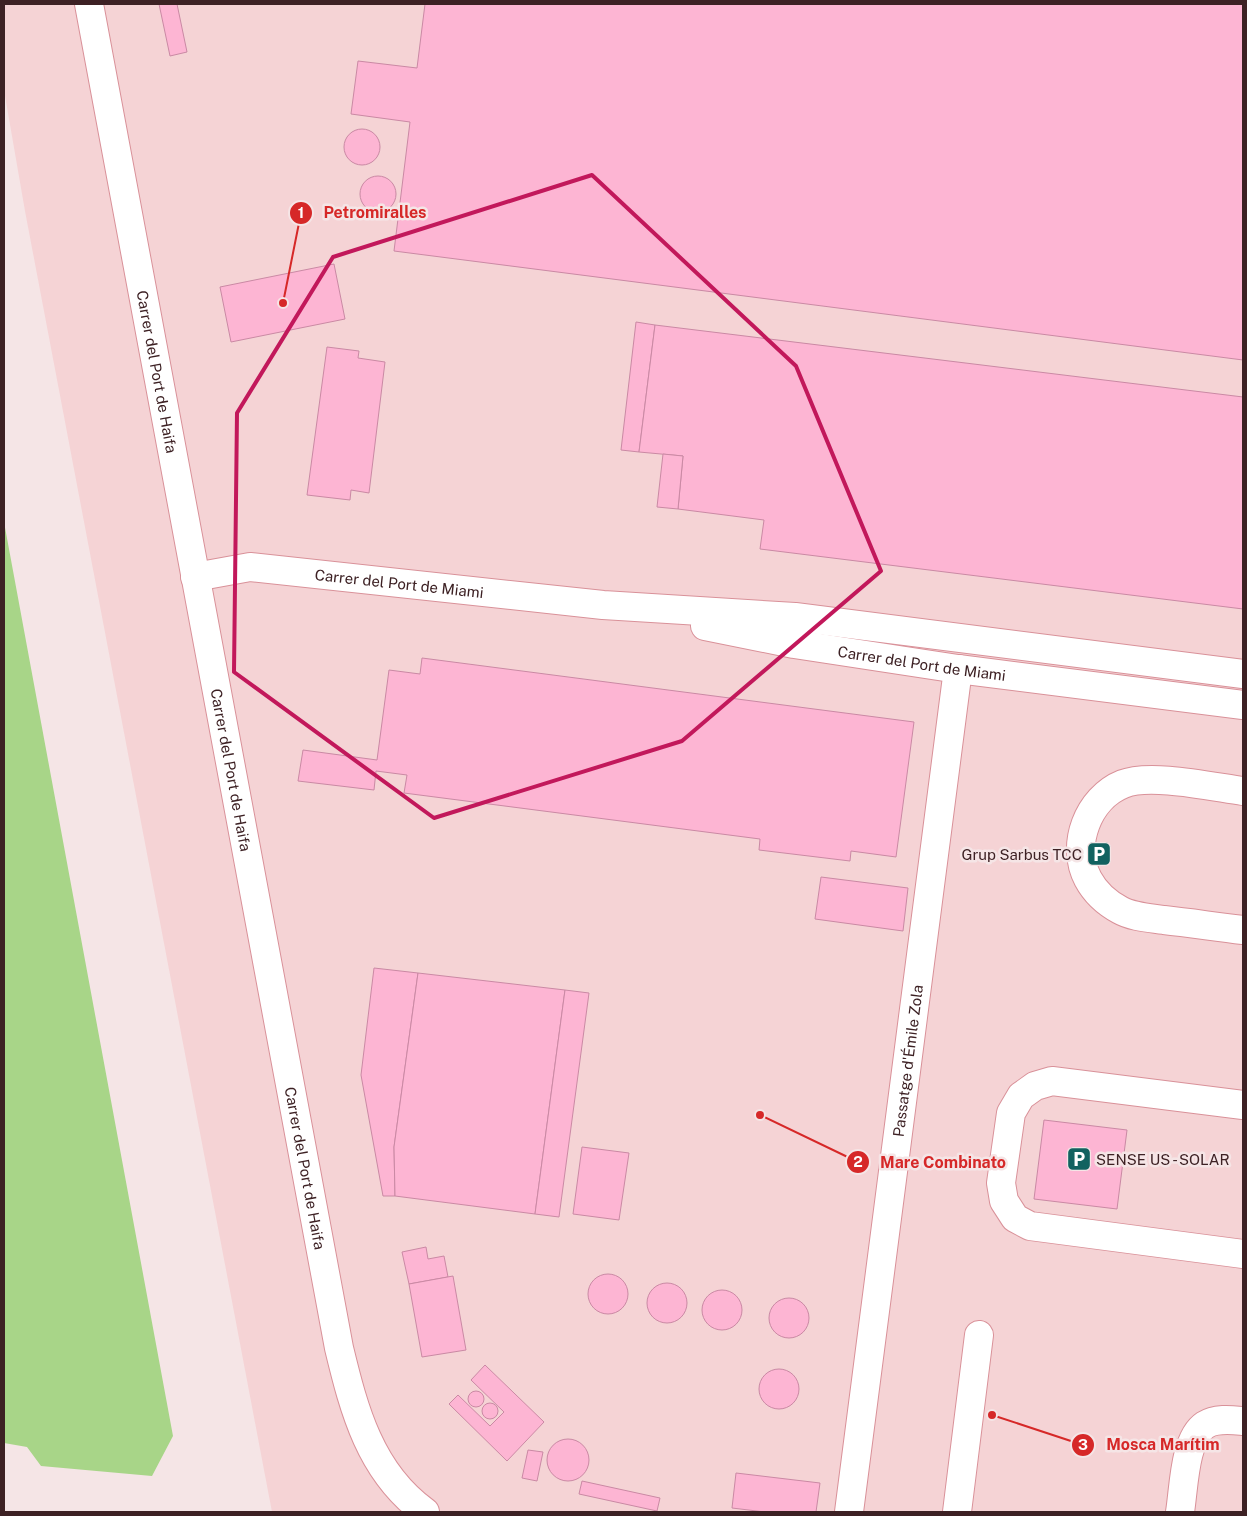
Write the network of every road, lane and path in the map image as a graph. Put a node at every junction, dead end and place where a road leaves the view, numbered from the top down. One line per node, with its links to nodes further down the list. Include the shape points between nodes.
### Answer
1 (89, 4): 2 (street, Carrer del Port de Haifa)
2 (195, 577): 3 (street, Carrer del Port de Miami, via 250,568); 13 (street, Carrer del Port de Haifa, via 343,1367 365,1436 385,1472 412,1503)
3 (603, 606): 4 (street, Carrer del Port de Miami, via 794,644); 5 (street, Carrer del Port de Miami, via 795,617)
4 (958, 668): 6 (street, Carrer del Port de Miami); 14 (street, Passatge d'Émile Zola)
5 (1243, 674)
6 (1243, 705)
7 (1243, 791): 8 (street, via 1144,779 1123,784 1105,796 1091,812 1083,832 1081,856 1088,879 1102,898 1122,911)
8 (1243, 930)
9 (1243, 1105): 10 (street, via 1052,1081 1035,1086 1021,1096 1011,1113 1001,1184 1004,1201 1016,1218 1030,1226)
10 (1243, 1254)
11 (979, 1335): 15 (street)
12 (1243, 1422): 16 (street, via 1218,1421 1206,1425 1196,1434 1189,1449)
13 (425, 1512)
14 (849, 1512)
15 (957, 1512)
16 (1180, 1512)

